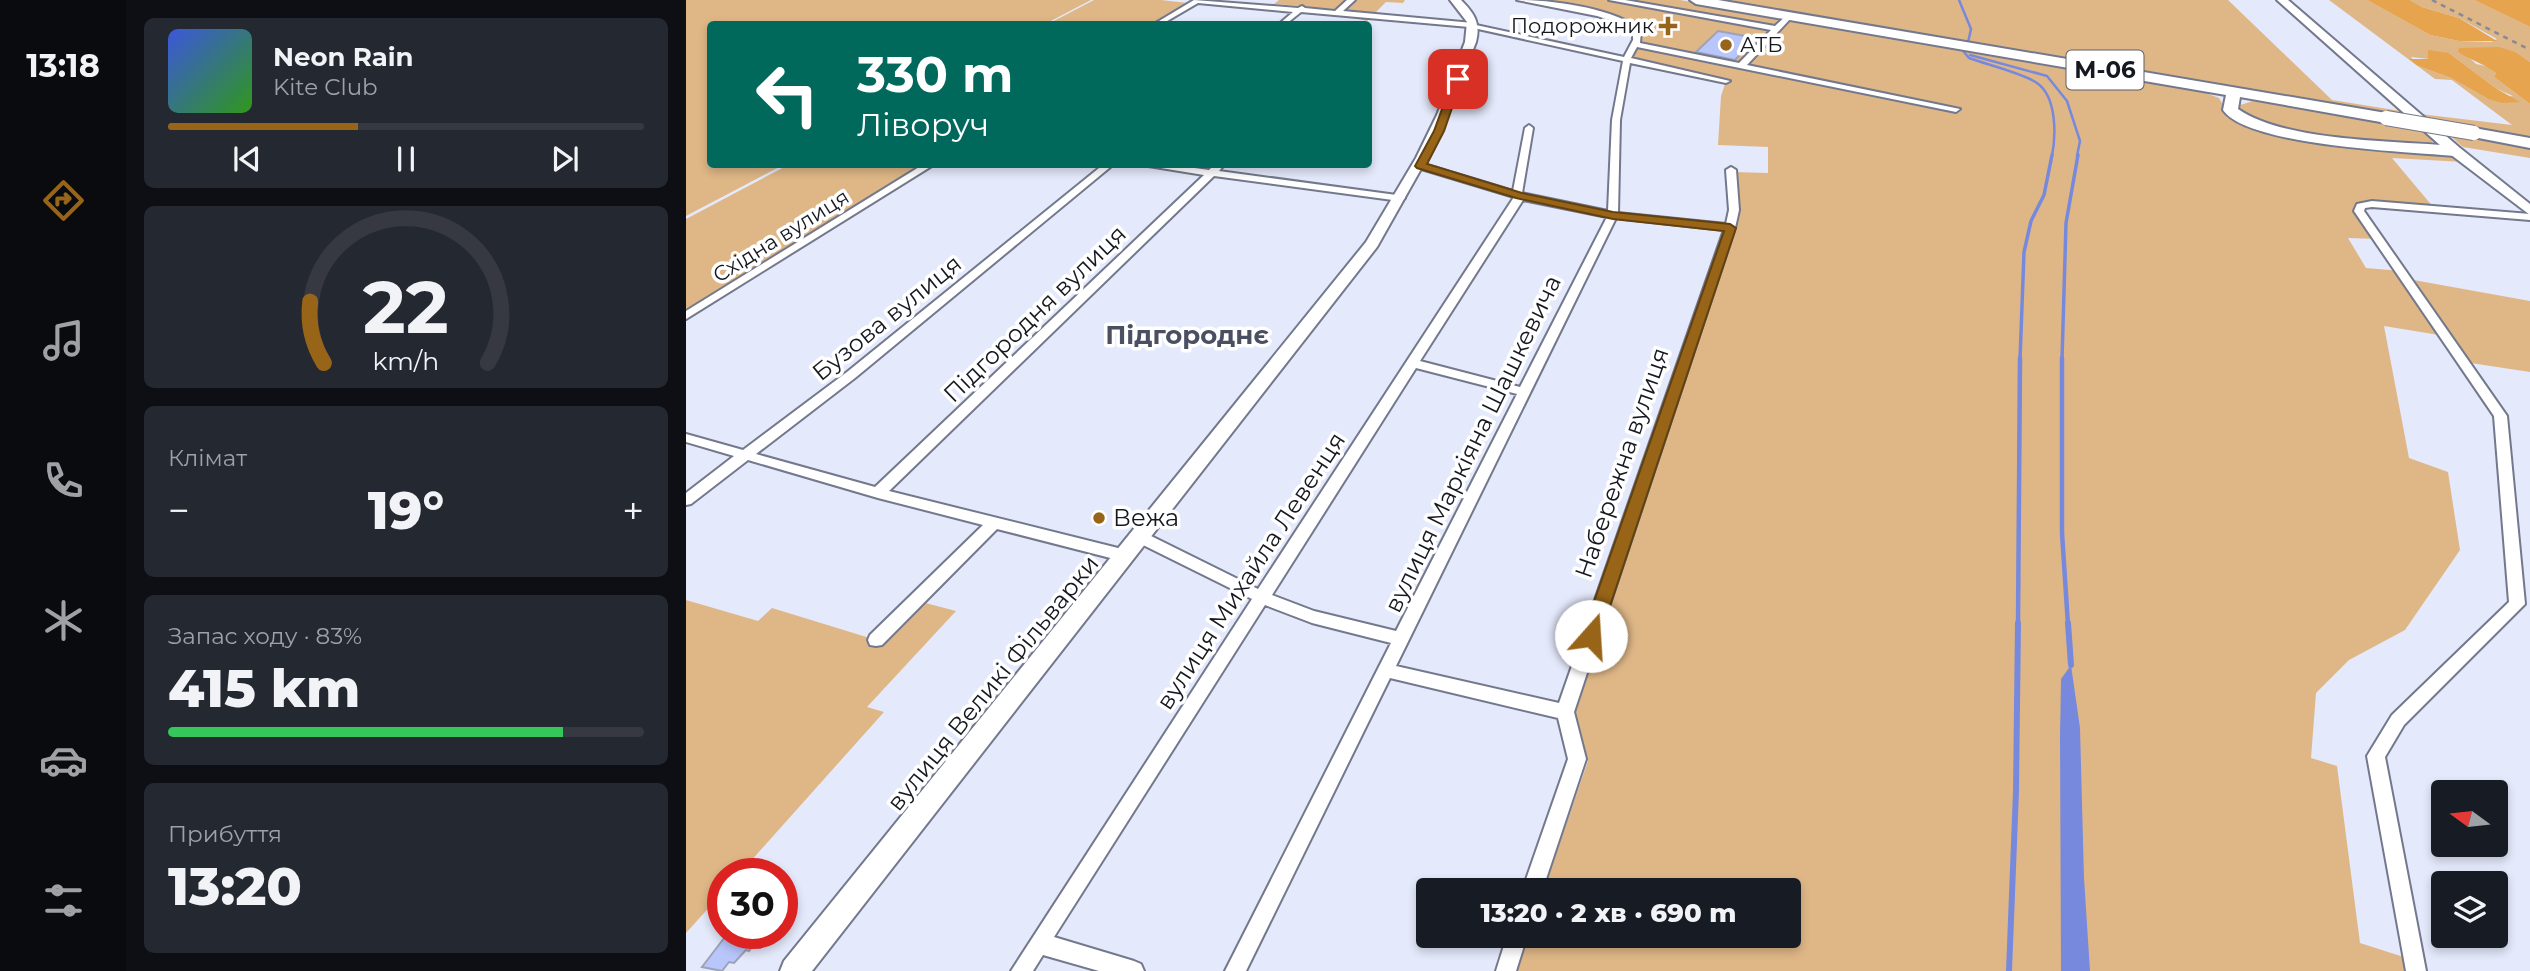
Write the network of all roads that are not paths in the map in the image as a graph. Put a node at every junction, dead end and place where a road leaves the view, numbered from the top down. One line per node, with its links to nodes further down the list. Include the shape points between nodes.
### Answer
1 (1351, 0): 9 (street)
2 (1455, 0): 15 (street)
3 (1521, 0): 17 (street, via 1622,21 1637,30)
4 (1613, 0): 16 (street)
5 (1696, 0): 7 (highway, М-06)
6 (2282, 0): 25 (street)
7 (1724, 3): 10 (highway, М-06)
8 (1302, 8): 9 (street); 12 (street, via 1197,1); 13 (street)
9 (1338, 12): 11 (street)
10 (1789, 15): 16 (street); 21 (highway, М-06)
11 (1373, 16): 14 (street); 15 (street)
12 (1163, 21)
13 (1286, 21)
14 (1367, 21)
15 (1473, 26): 18 (street); 26 (street, вулиця Великі Фільварки, via 1439,131)
16 (1775, 29): 19 (street)
17 (1635, 44): 18 (street, вулиця Маркіяна Шашкевича); 19 (street)
18 (1626, 59): 20 (street); 34 (street, вулиця Маркіяна Шашкевича, via 1616,120)
19 (1741, 66): 22 (street)
20 (1727, 81)
21 (2235, 92): 24 (highway, М-06, bridge); 25 (highway, via 2232,112 2261,128)
22 (1956, 109)
23 (1529, 128): 31 (street, вулиця Михайла Левенця)
24 (2530, 143)
25 (2455, 150): 33 (street)
26 (1421, 166): 31 (street); 32 (street, вулиця Великі Фільварки)
27 (924, 168): 37 (street, Східна вулиця)
28 (1105, 168): 41 (street, Бузова вулиця)
29 (1217, 169): 32 (street); 42 (street, Підгородня вулиця)
30 (1731, 170): 36 (street, Набережна вулиця, via 1734,210)
31 (1519, 195): 34 (street); 38 (street, вулиця Михайла Левенця)
32 (1401, 198): 45 (street, вулиця Великі Фільварки, via 1373,244)
33 (2530, 211)
34 (1613, 215): 36 (street); 39 (street, вулиця Маркіяна Шашкевича)
35 (2530, 217): 60 (street, via 2372,204 2359,211 2500,416 2517,604 2398,720 2376,756)
36 (1730, 228): 51 (street, Набережна вулиця)
37 (686, 316)
38 (1412, 362): 39 (street); 47 (street, вулиця Михайла Левенця)
39 (1523, 392): 48 (street, вулиця Маркіяна Шашкевича)
40 (686, 438): 41 (street)
41 (747, 456): 42 (street); 43 (street, Бузова вулиця)
42 (878, 493): 44 (street)
43 (686, 500)
44 (994, 523): 46 (street); 49 (street)
45 (1140, 537): 46 (street, вулиця Великі Фільварки); 47 (street)
46 (1126, 556): 55 (street, вулиця Великі Фільварки)
47 (1261, 597): 48 (street, via 1312,617); 53 (street, вулиця Михайла Левенця)
48 (1401, 639): 50 (street, вулиця Маркіяна Шашкевича)
49 (876, 640)
50 (1384, 670): 51 (street); 58 (street, вулиця Маркіяна Шашкевича)
51 (1564, 712): 52 (street, via 1577,759)
52 (1536, 878)
53 (1039, 943): 56 (street, вулиця Михайла Левенця); 57 (street)
54 (1513, 948): 59 (street)
55 (794, 971)
56 (1021, 971)
57 (1134, 971)
58 (1234, 971)
59 (1506, 971)
60 (2416, 971)

